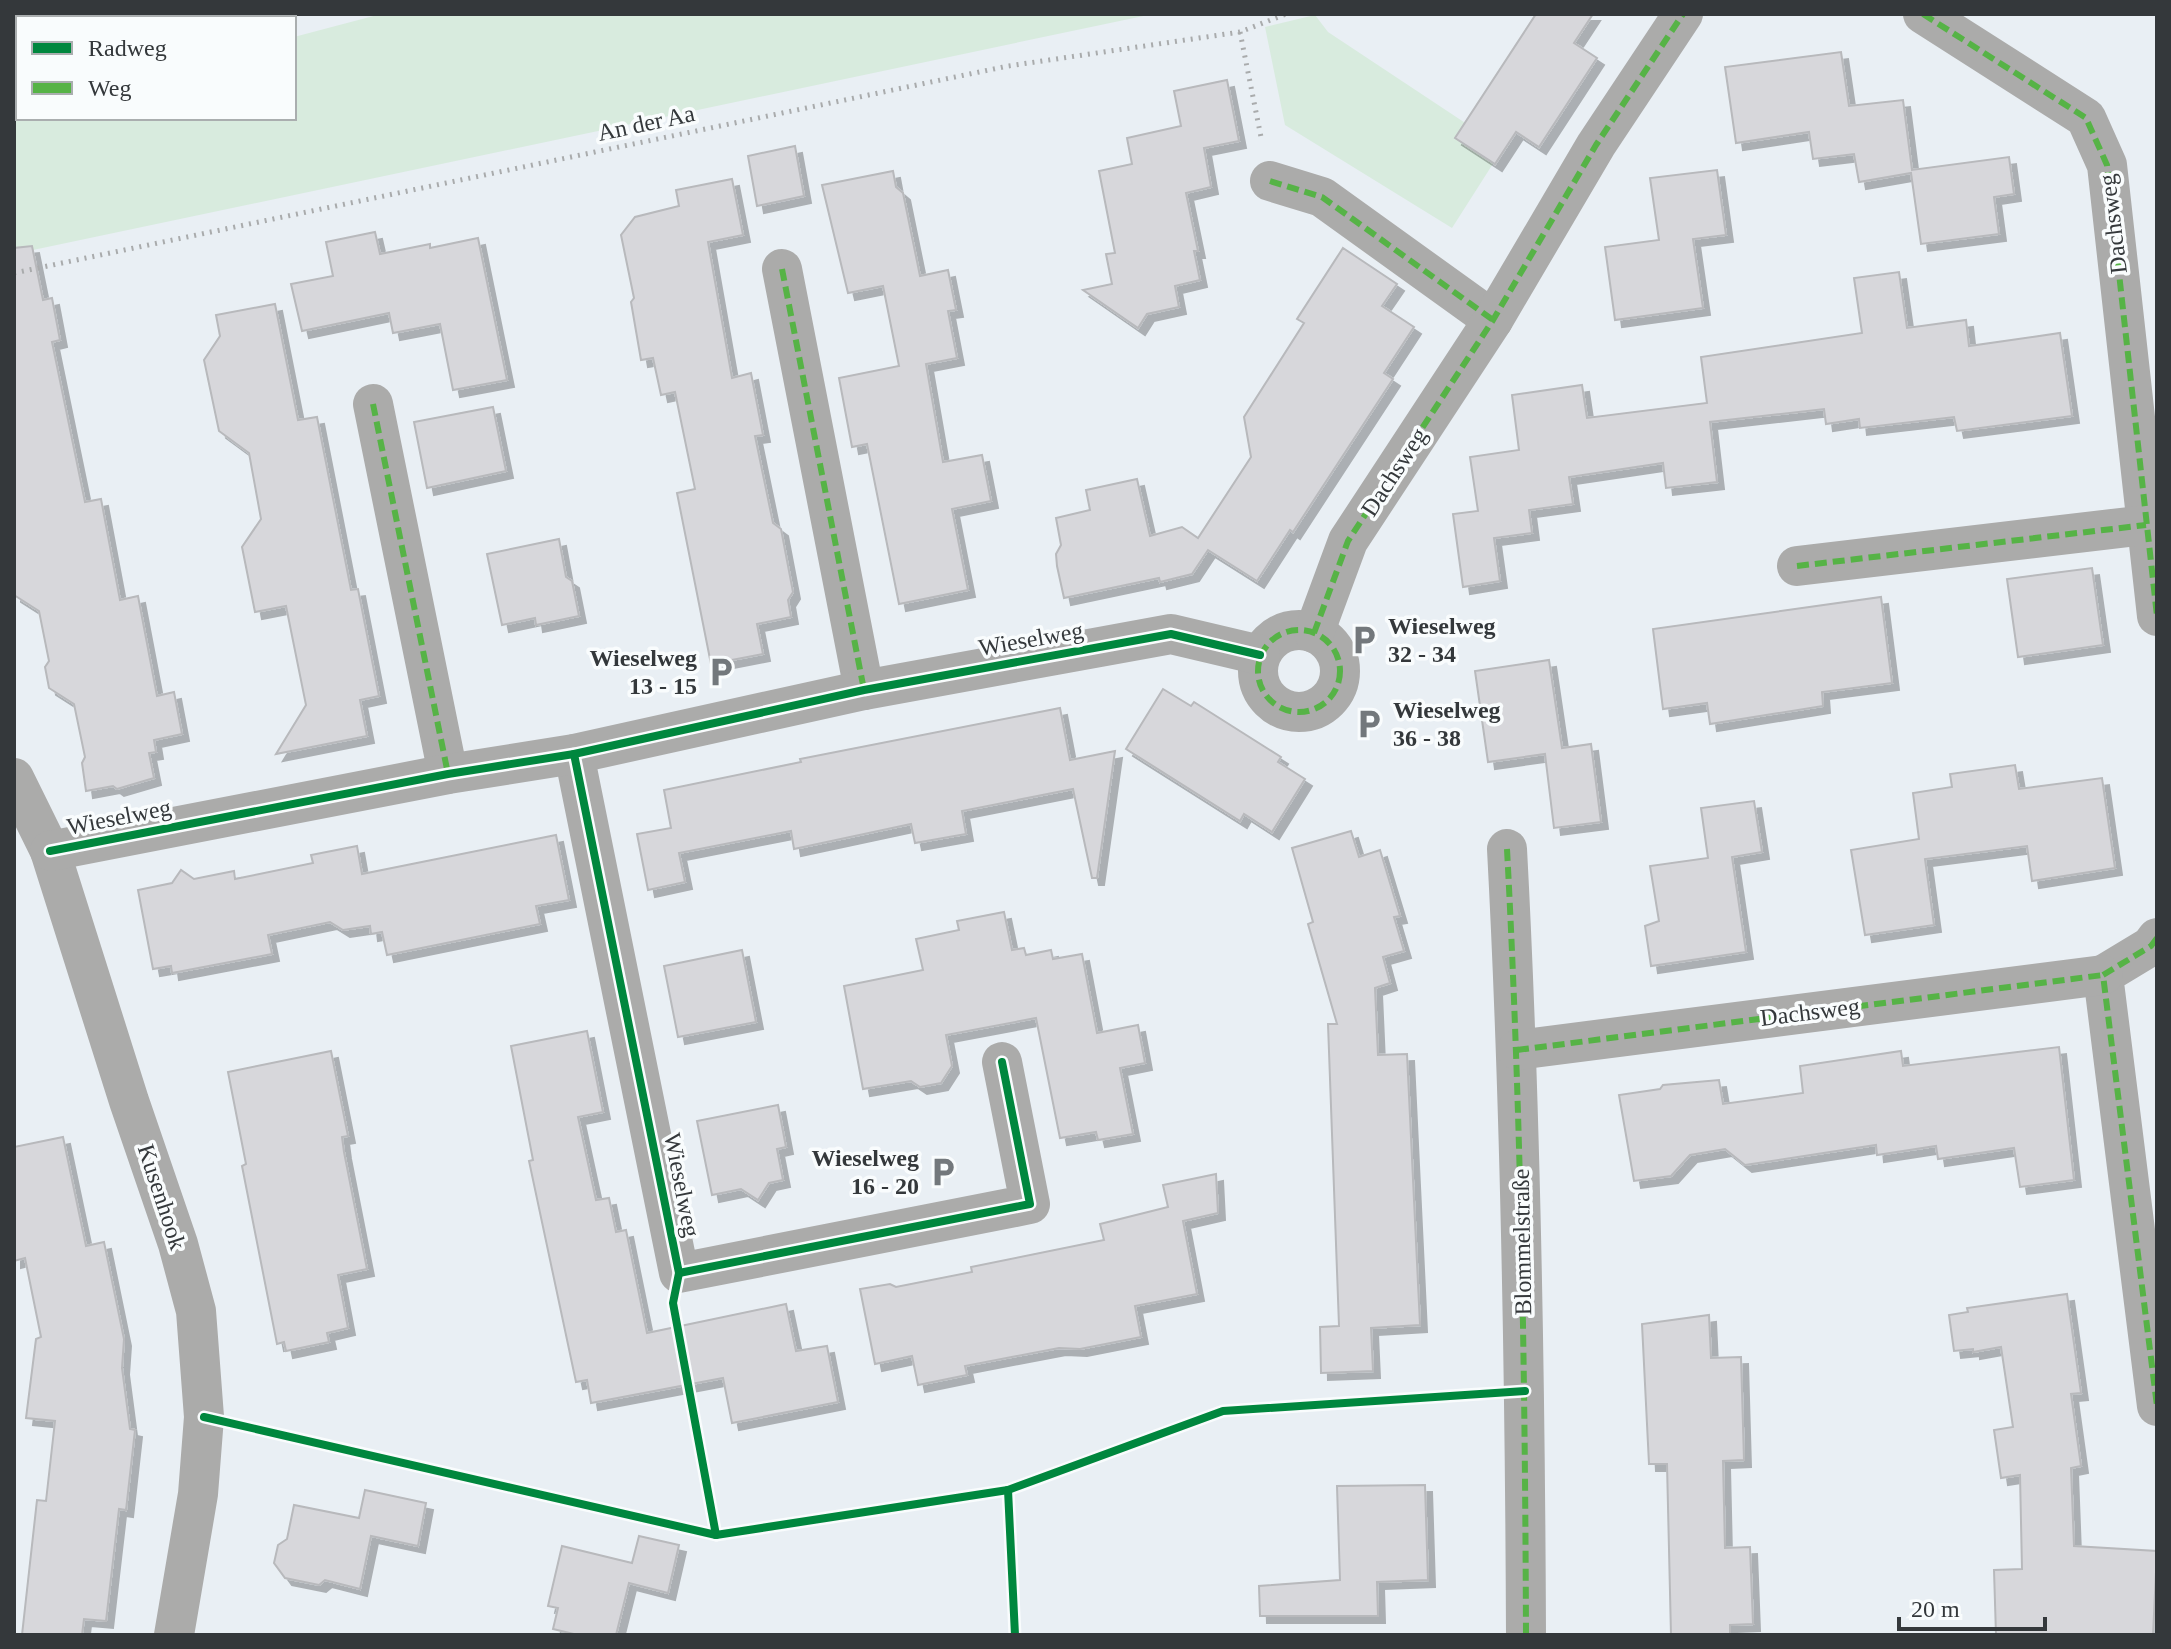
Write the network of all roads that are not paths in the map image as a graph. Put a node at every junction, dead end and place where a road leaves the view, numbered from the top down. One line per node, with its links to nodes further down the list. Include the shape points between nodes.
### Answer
1 (1683, 14): 5 (street, Dachsweg, via 1596,145)
2 (1923, 14): 7 (street, Dachsweg, via 2086,118 2107,165)
3 (1270, 181): 5 (street, via 1322,197)
4 (782, 269): 12 (street)
5 (1493, 320): 10 (street, Dachsweg, via 1348,541)
6 (373, 404): 14 (street)
7 (2146, 525): 8 (street); 9 (street, Dachsweg)
8 (1797, 566)
9 (2157, 616)
10 (1314, 633): 11 (street, via 1288,631); 11 (street, via 1335,650 1341,675 1330,700 1315,709 1291,713 1268,698 1258,673)
11 (1260, 655): 12 (street, Wieselweg, via 1171,634)
12 (864, 690): 13 (street, Wieselweg)
13 (574, 754): 14 (street, Wieselweg); 21 (street, Wieselweg, via 679,1273 1030,1204)
14 (448, 774): 17 (street, Wieselweg)
15 (14, 778): 17 (street, Kusenhook)
16 (1507, 849): 20 (street, Blommelstraße)
17 (50, 851): 23 (street, Kusenhook, via 196,1311 204,1417 198,1494)
18 (2157, 938): 19 (street, Dachsweg)
19 (2103, 975): 20 (street, Dachsweg); 22 (street)
20 (1517, 1050): 24 (street, Blommelstraße)
21 (1002, 1062)
22 (2157, 1406)
23 (174, 1635)
24 (1526, 1635)

